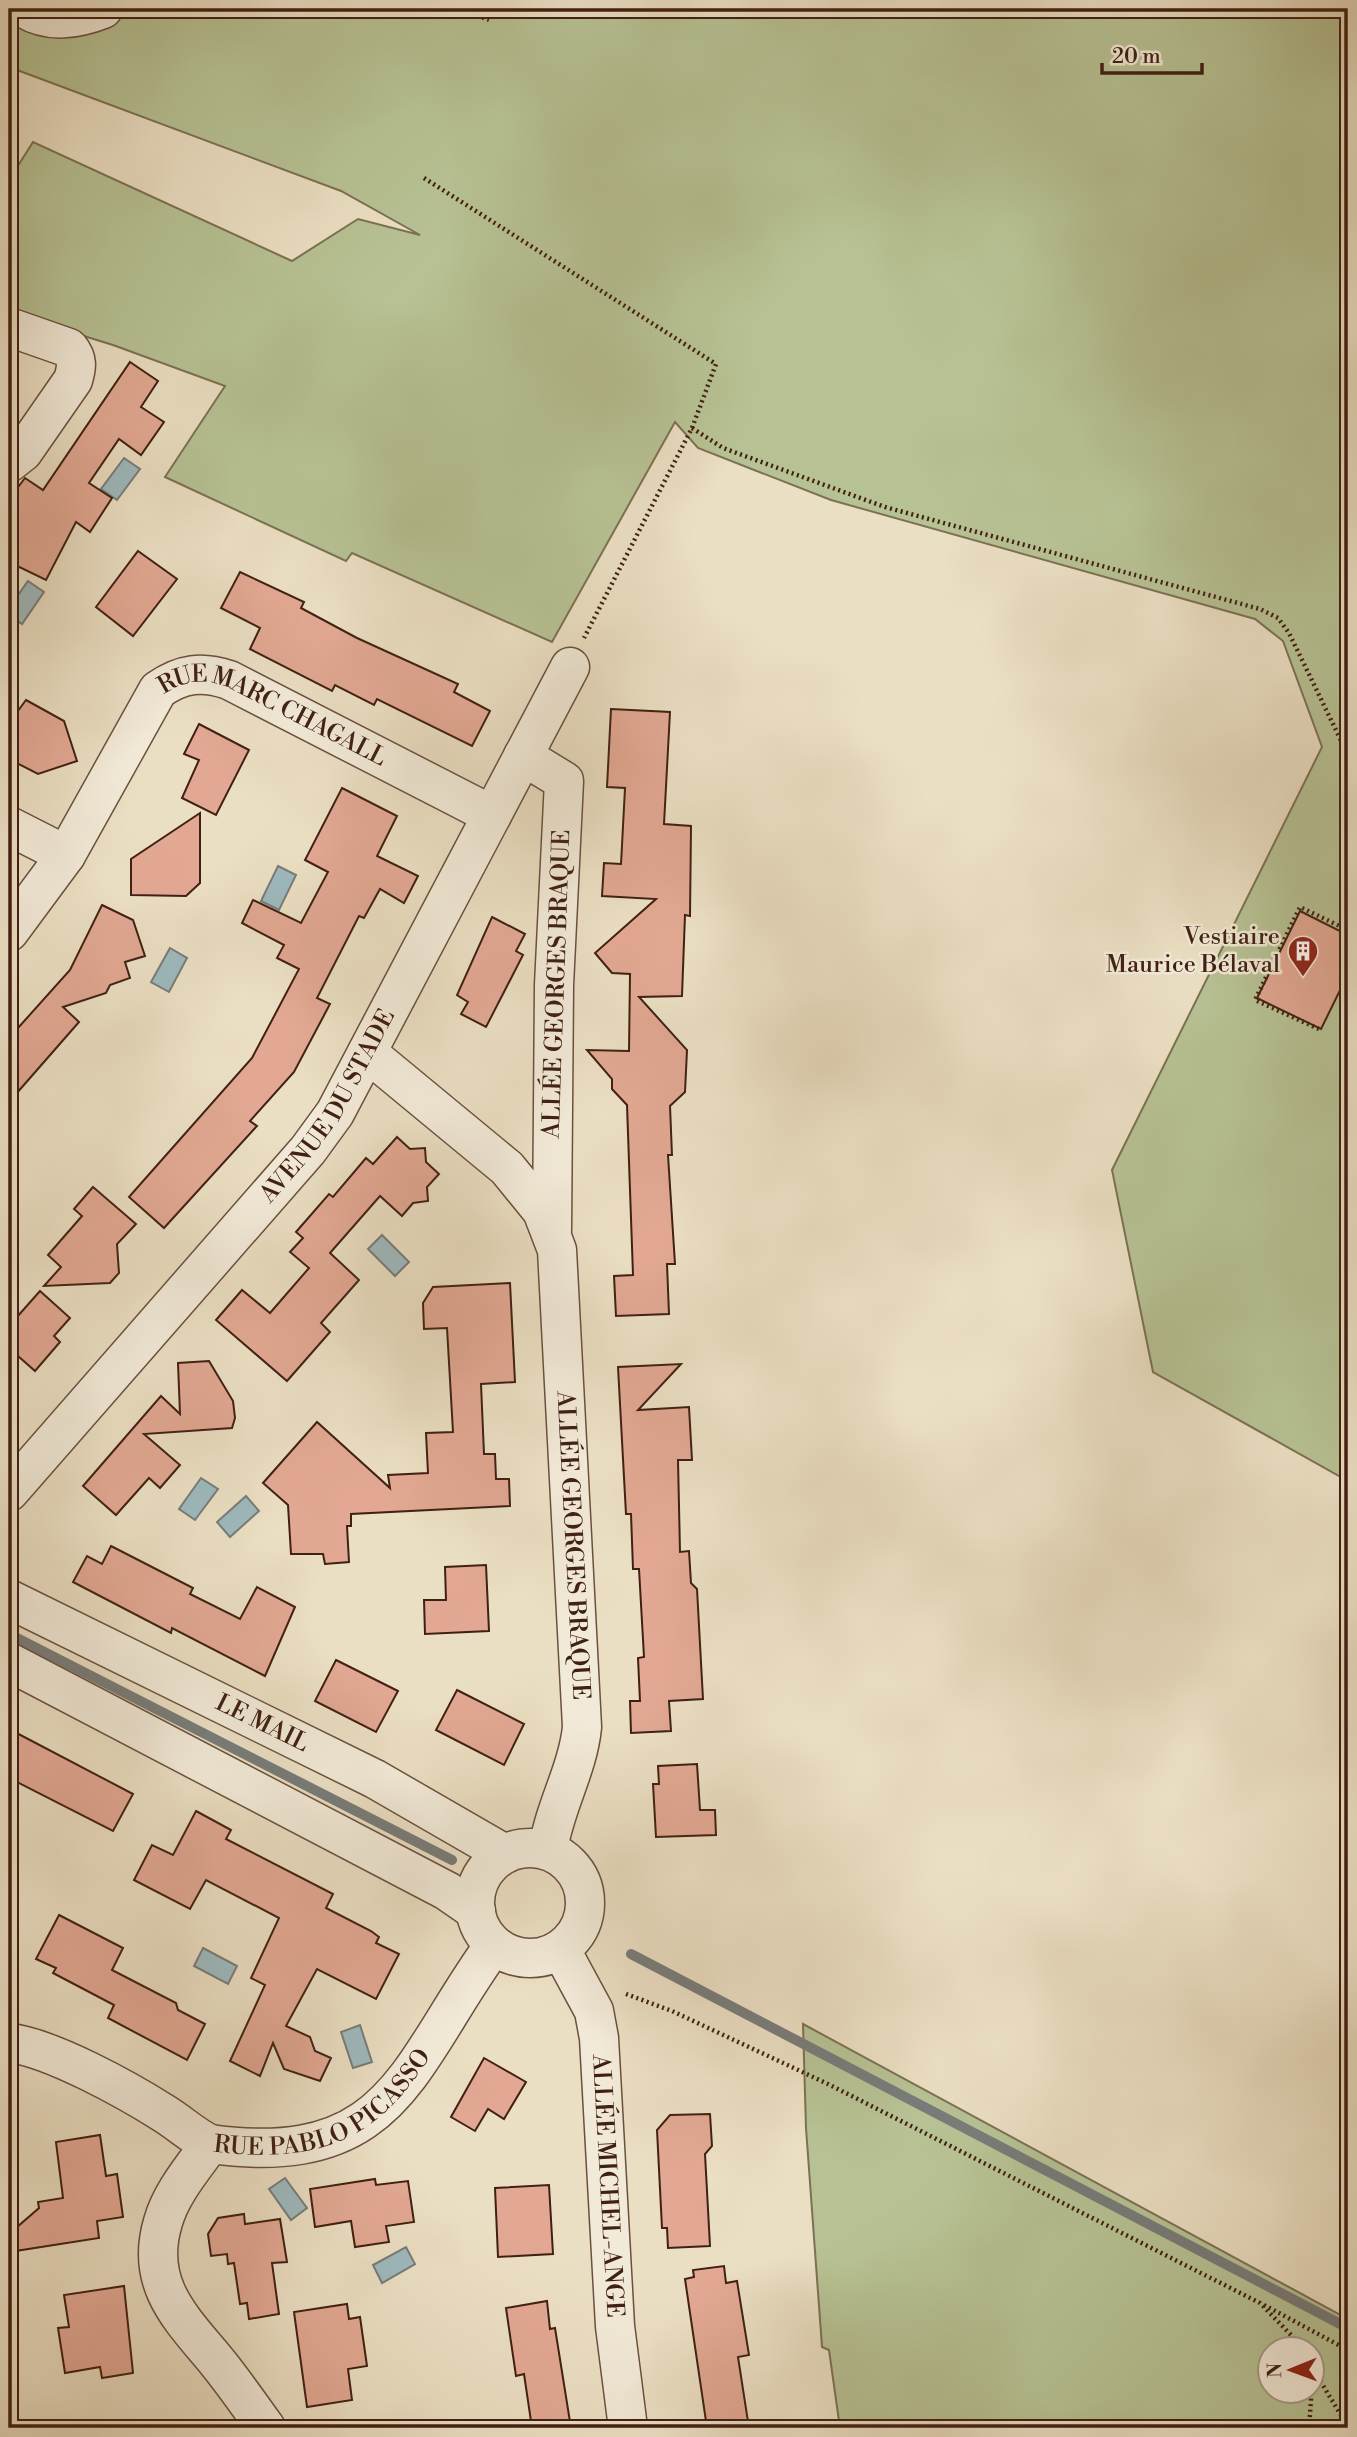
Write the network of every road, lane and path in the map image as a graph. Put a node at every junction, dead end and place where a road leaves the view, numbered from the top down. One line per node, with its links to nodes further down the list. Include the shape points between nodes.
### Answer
1 (25, 9): 2 (street, via 65,19)
2 (103, 9)
3 (462, 9): 4 (path)
4 (489, 20)
5 (424, 178): 7 (path, via 716,364)
6 (9, 327): 8 (street, via 69,348 76,356 77,368 23,452)
7 (692, 428): 9 (path); 10 (path, via 723,448 885,507 1260,609 1278,618 1289,633)
8 (9, 463)
9 (570, 667): 11 (street, AVENUE DU STADE)
10 (1348, 755)
11 (523, 757): 12 (street, AVENUE DU STADE); 19 (street, ALLÉE GEORGES BRAQUE, via 564,781 554,985)
12 (492, 815): 14 (street, RUE MARC CHAGALL, via 229,680 191,674 174,678 158,690); 18 (street, AVENUE DU STADE)
13 (9, 826): 14 (street)
14 (66, 855): 16 (street, RUE MARC CHAGALL)
15 (1348, 930): 17 (path, via 1300,906 1255,1000)
16 (9, 932)
17 (1319, 1029)
18 (369, 1054): 19 (street, ALLÉE GEORGES BRAQUE, via 507,1168 542,1211); 20 (street, AVENUE DU STADE, via 309,1150)
19 (552, 1235): 23 (street, ALLÉE GEORGES BRAQUE, via 559,1269 582,1727 577,1755 551,1826)
20 (9, 1492)
21 (11, 1596): 24 (street, LE MAIL, via 374,1779)
22 (9, 1661): 25 (street)
23 (548, 1850): 24 (street, via 526,1848); 27 (street, via 573,1868 586,1896 581,1927)
24 (505, 1854): 25 (street, via 481,1878)
25 (476, 1910): 26 (street)
26 (494, 1945): 27 (street, via 526,1959); 30 (street, RUE PABLO PICASSO, via 409,2078 364,2121 313,2143 259,2148)
27 (561, 1950): 28 (street, ALLÉE MICHEL-ANGE)
28 (581, 1984): 31 (path, via 632,1995 733,2038); 38 (street, ALLÉE MICHEL-ANGE, via 594,2011 599,2038 610,2268)
29 (9, 2043): 30 (street, via 56,2056 165,2113)
30 (210, 2144): 37 (street, RUE PABLO PICASSO, via 163,2220 159,2269 164,2291 179,2317)
31 (1260, 2303): 32 (path); 33 (path)
32 (1293, 2336)
33 (1348, 2350)
34 (1326, 2392): 36 (path)
35 (1311, 2406): 39 (path)
36 (1348, 2427)
37 (266, 2428)
38 (628, 2428)
39 (1310, 2428)

